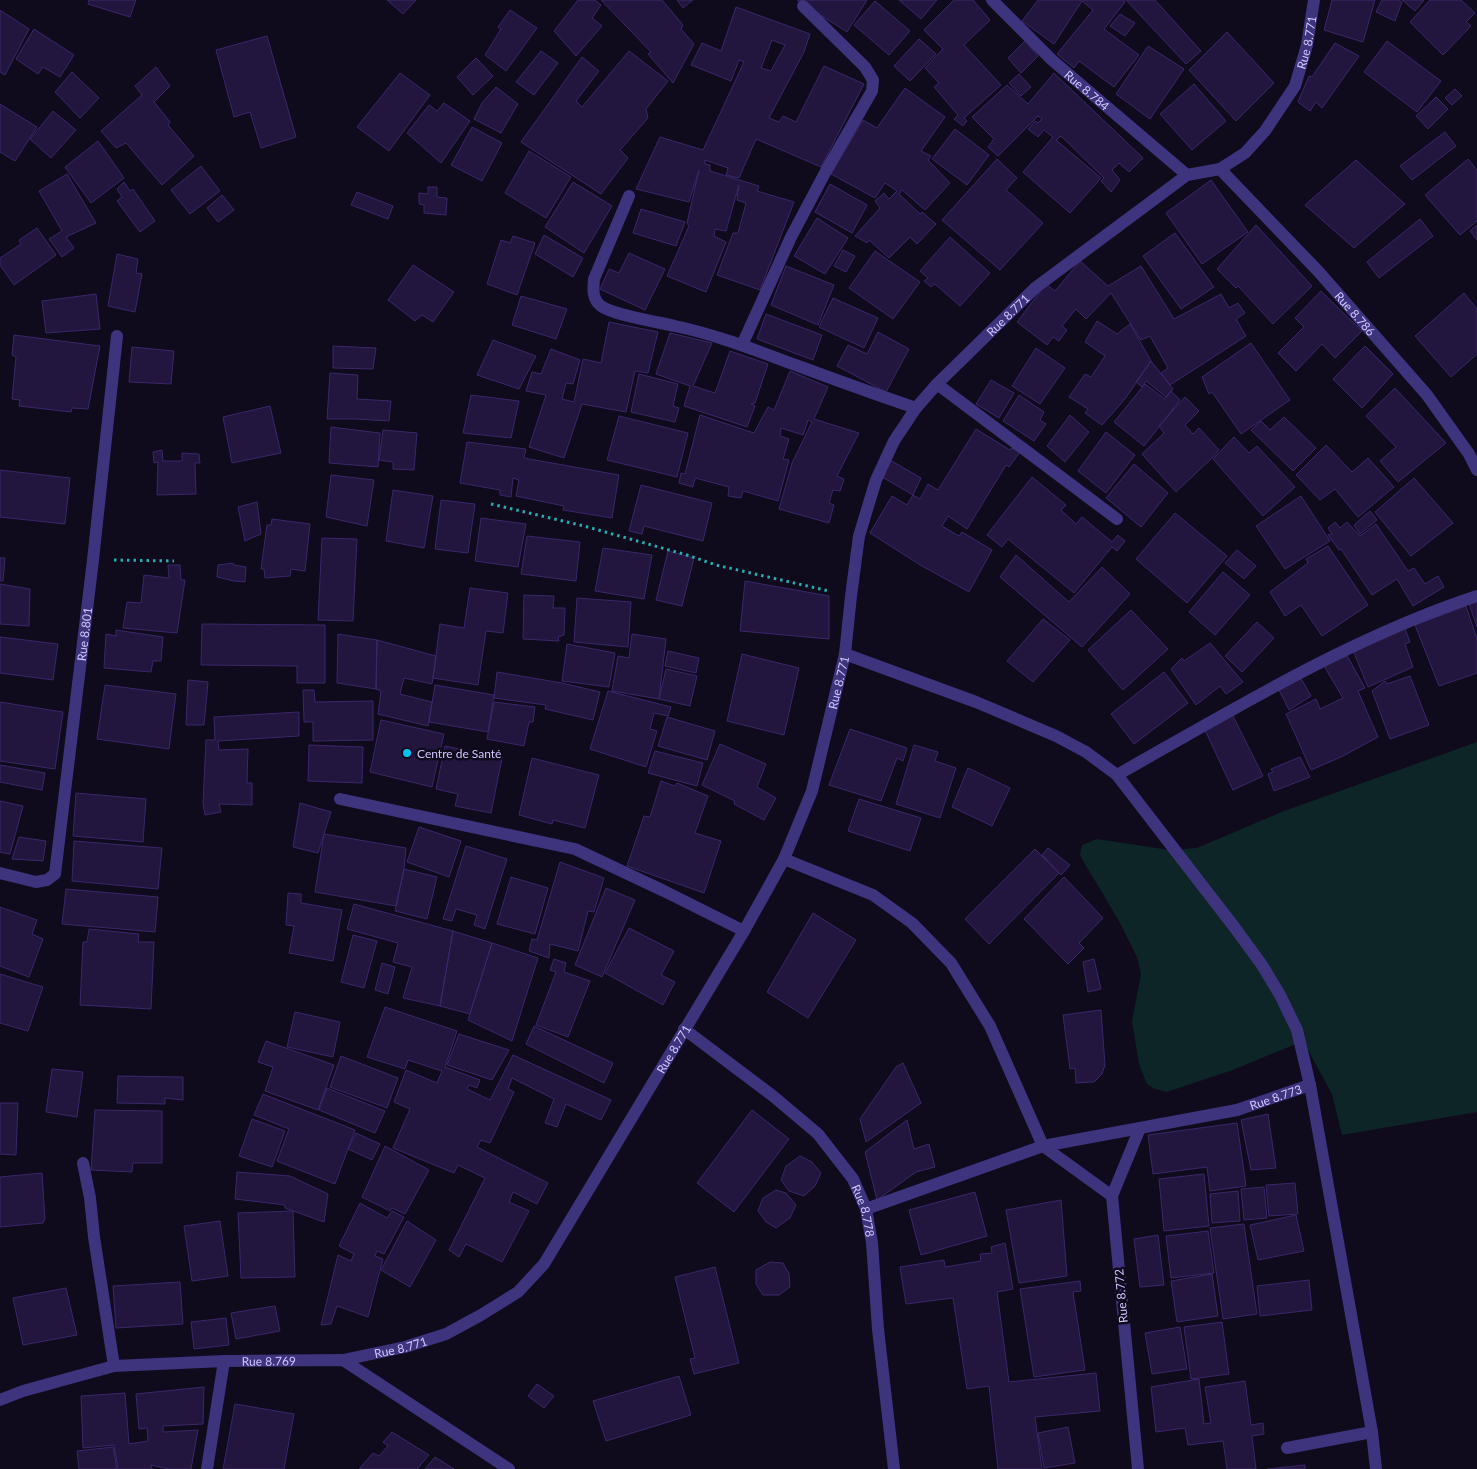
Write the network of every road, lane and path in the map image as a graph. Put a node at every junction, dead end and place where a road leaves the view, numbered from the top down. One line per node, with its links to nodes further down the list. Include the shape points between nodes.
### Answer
1 (992, 0): 5 (street, Rue 8.784, via 1052,60)
2 (1314, 0): 4 (street, Rue 8.771, via 1307,45 1295,86 1265,131 1245,153)
3 (803, 6): 8 (street, via 866,67 873,80 872,91 791,237)
4 (1220, 168): 5 (street, Rue 8.771); 11 (street, Rue 8.786, via 1318,271 1427,395)
5 (1187, 175): 9 (street, Rue 8.771, via 1035,288)
6 (629, 196): 8 (street, via 594,279 592,291 596,300 602,307 617,313)
7 (117, 336): 14 (street, Rue 8.801)
8 (742, 345): 10 (street)
9 (937, 384): 10 (street, Rue 8.771); 13 (street)
10 (916, 408): 16 (street, Rue 8.771, via 894,441 876,480 859,536)
11 (1477, 470)
12 (491, 504): 16 (path, via 584,526 716,565)
13 (1117, 519)
14 (93, 560): 15 (path); 22 (street, Rue 8.801, via 54,874 47,880 36,882)
15 (174, 561)
16 (851, 596): 18 (street, Rue 8.771)
17 (1477, 596): 19 (street, via 1352,646)
18 (845, 654): 19 (street, via 976,702 1056,736 1086,752); 21 (street, Rue 8.771, via 812,791)
19 (1117, 775): 25 (street, via 1262,965 1297,1030)
20 (340, 799): 23 (street, via 575,849)
21 (784, 859): 23 (street, Rue 8.771); 27 (street, via 873,895 912,923 950,963 990,1026)
22 (0, 873)
23 (744, 931): 24 (street, Rue 8.771)
24 (684, 1029): 30 (street, Rue 8.778, via 818,1134 853,1180); 31 (street, Rue 8.771, via 544,1264 518,1292 446,1334 405,1347)
25 (1310, 1085): 26 (street, Rue 8.773, via 1237,1110); 35 (street, Rue 8.773)
26 (1140, 1128): 27 (street, Rue 8.773); 29 (street, Rue 8.772)
27 (1043, 1146): 29 (street); 30 (street, Rue 8.773)
28 (83, 1164): 33 (street)
29 (1112, 1196): 40 (street, Rue 8.772)
30 (866, 1208): 39 (street, Rue 8.778)
31 (343, 1360): 32 (street, Rue 8.769); 38 (street)
32 (224, 1361): 33 (street, Rue 8.769); 37 (street)
33 (114, 1366): 34 (street, Rue 8.769)
34 (0, 1400)
35 (1372, 1432): 36 (street); 41 (street, Rue 8.773)
36 (1287, 1448)
37 (207, 1469)
38 (509, 1469)
39 (894, 1469)
40 (1138, 1469)
41 (1376, 1469)

